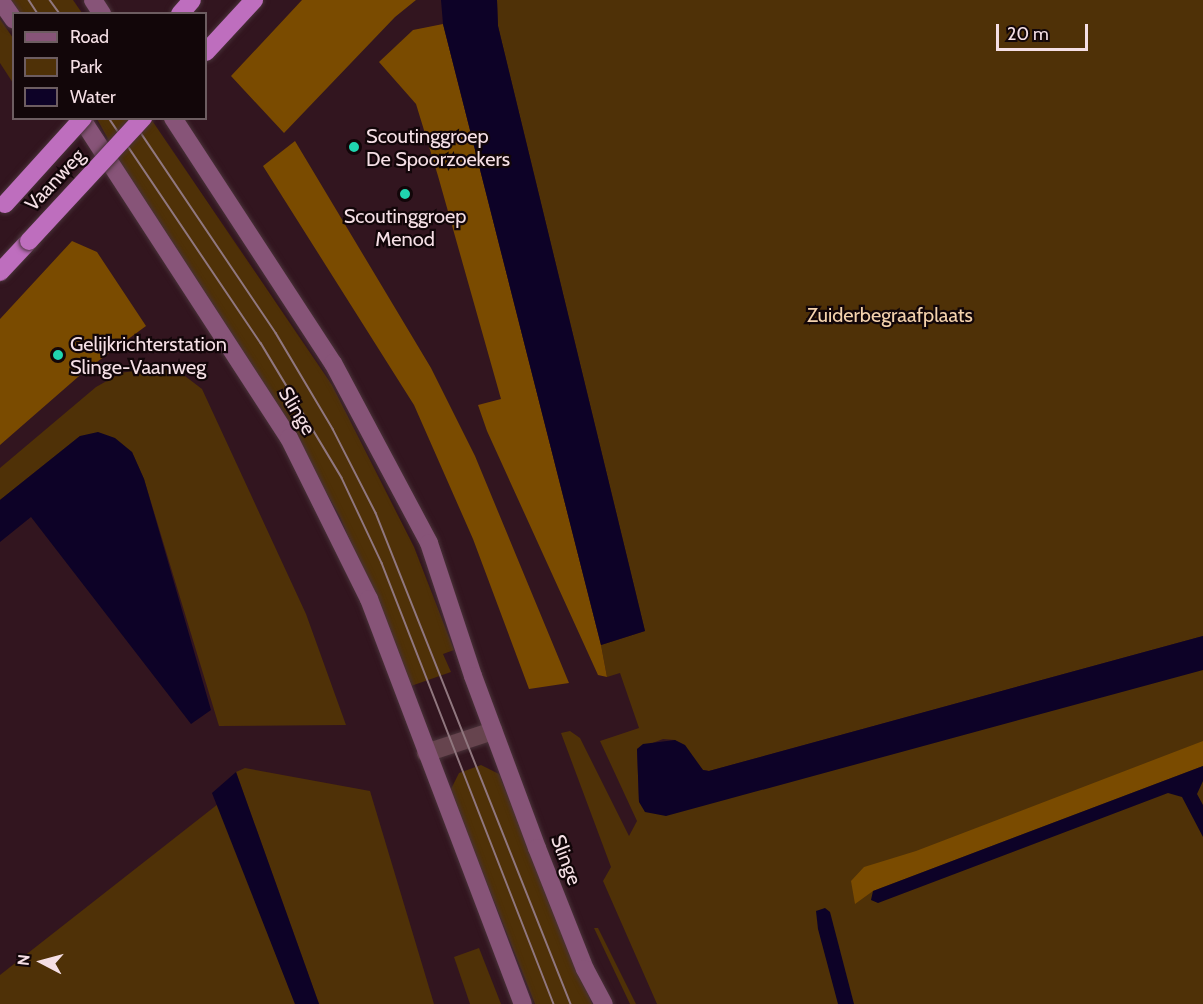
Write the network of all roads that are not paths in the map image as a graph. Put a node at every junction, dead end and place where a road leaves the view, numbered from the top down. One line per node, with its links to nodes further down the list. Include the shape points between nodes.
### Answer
1 (0, 0): 5 (main road)
2 (192, 0): 4 (highway)
3 (254, 0): 6 (highway)
4 (182, 12)
5 (12, 17)
6 (207, 51)
7 (80, 120): 11 (highway, Vaanweg, bridge)
8 (83, 120): 14 (main road, Slinge, via 289,438 369,599)
9 (141, 120): 12 (highway, Vaanweg, bridge)
10 (174, 120): 13 (main road, Slinge, via 333,363 429,543)
11 (2, 207)
12 (0, 272)
13 (493, 731): 14 (street); 16 (main road, Slinge, via 585,969)
14 (426, 753): 15 (main road, Slinge)
15 (523, 1004)
16 (604, 1004)

